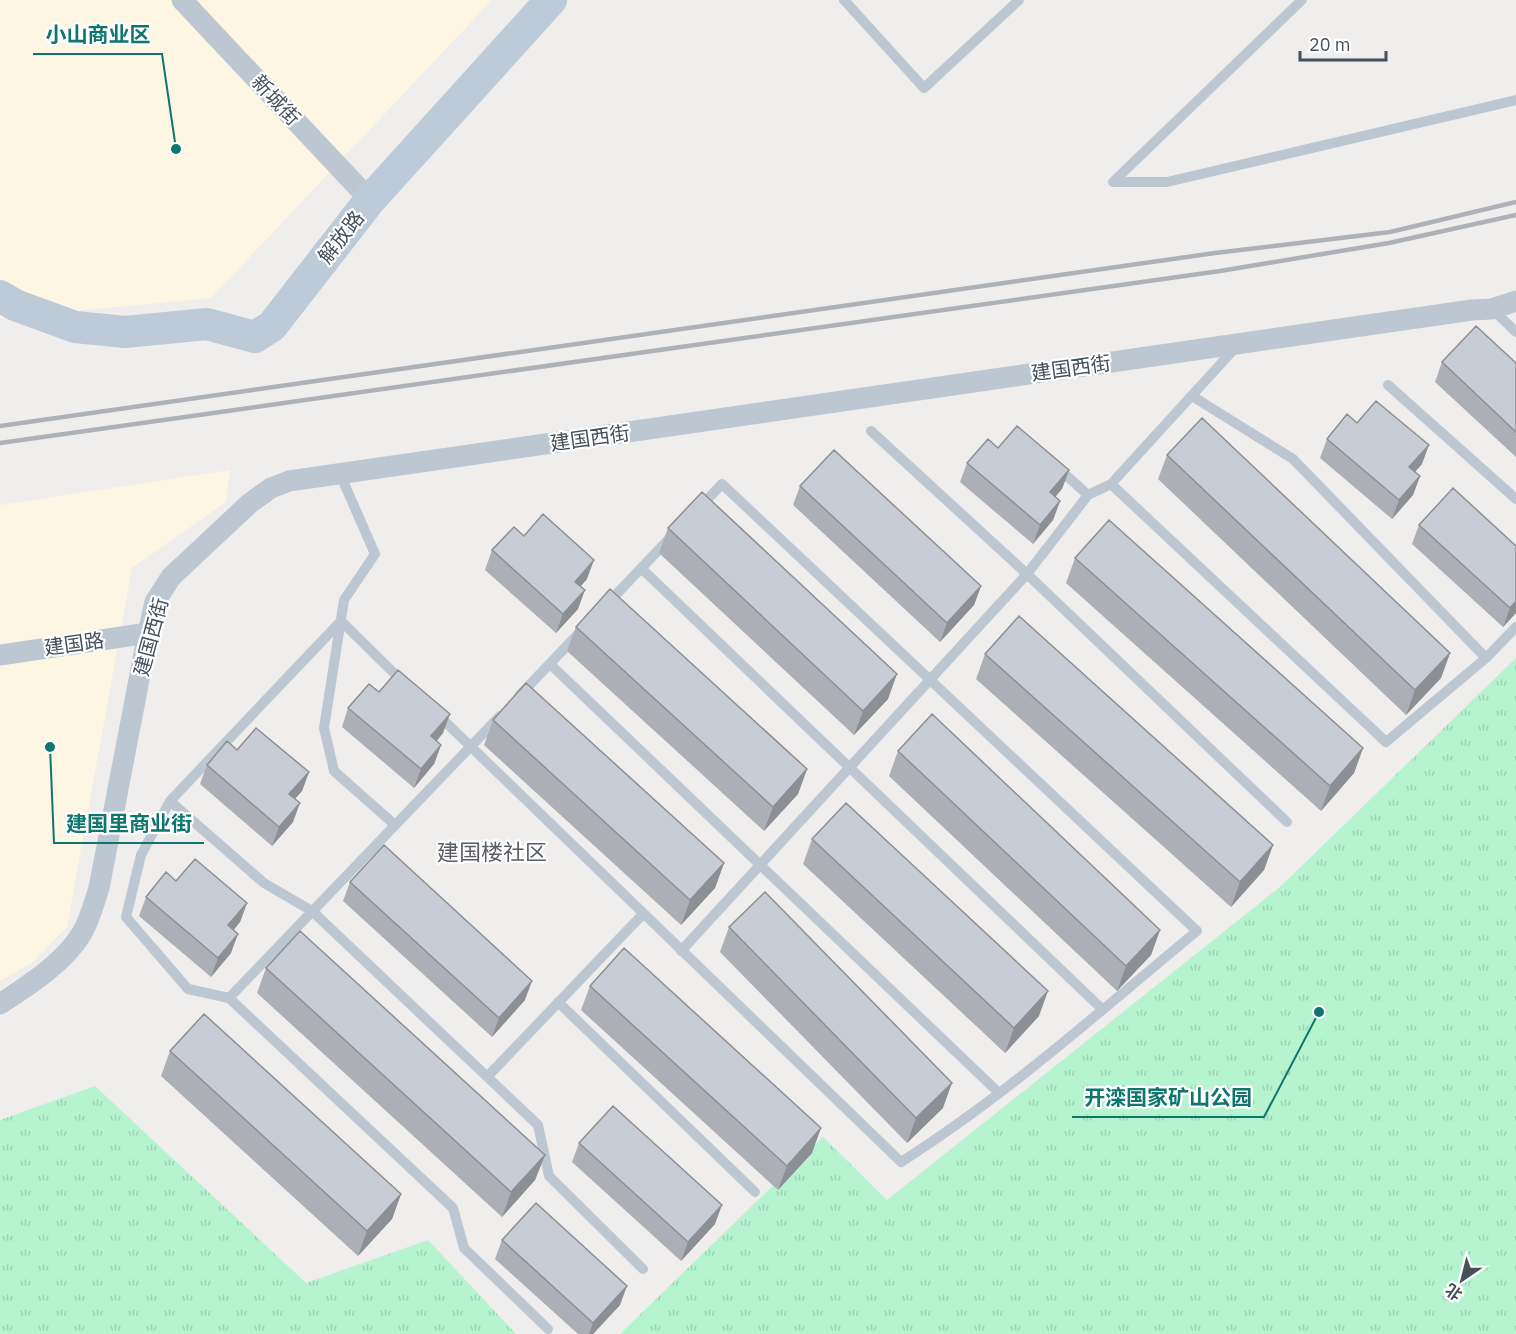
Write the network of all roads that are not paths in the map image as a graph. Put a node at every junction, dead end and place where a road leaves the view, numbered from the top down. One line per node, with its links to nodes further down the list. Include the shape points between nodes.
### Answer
1 (182, 0): 7 (street, 新城街)
2 (551, 0): 7 (street, 解放路)
3 (844, 0): 4 (lane, via 924,88)
4 (1019, 0)
5 (1302, 0): 6 (lane, via 1113,182 1167,182)
6 (1516, 100)
7 (370, 200): 8 (street, 解放路, via 272,326 255,337 207,324 125,332 75,327)
8 (0, 296)
9 (1516, 301): 10 (street, 建国西街)
10 (1492, 309): 11 (lane); 12 (street, 建国西街)
11 (1516, 332)
12 (1239, 344): 14 (lane); 17 (street, 建国西街)
13 (1388, 384): 20 (lane)
14 (1192, 396): 18 (lane); 29 (lane, via 1293,459)
15 (871, 430): 22 (lane)
16 (1048, 459): 19 (lane)
17 (340, 474): 25 (lane, via 375,554 344,600); 27 (street, 建国西街, via 289,481 271,488 250,504 171,577 155,602)
18 (1111, 484): 19 (lane); 29 (lane, via 1386,742)
19 (1088, 495): 22 (lane)
20 (1516, 499)
21 (641, 568): 23 (lane); 31 (lane, via 722,484); 35 (lane)
22 (1028, 574): 31 (lane); 37 (lane)
23 (600, 612)
24 (591, 620): 30 (lane)
25 (341, 621): 32 (lane); 36 (lane); 38 (lane, via 324,728 333,771)
26 (1516, 627): 29 (lane)
27 (148, 633): 28 (street, 建国路); 45 (street, 建国西街, via 92,911 82,934 58,962)
28 (0, 655)
29 (1486, 658)
30 (550, 664): 34 (lane); 39 (lane)
31 (929, 681): 35 (lane); 46 (lane, via 1197,931)
32 (414, 692)
33 (430, 707): 34 (lane)
34 (471, 746): 38 (lane); 41 (lane)
35 (849, 768): 39 (lane); 46 (lane)
36 (170, 801): 40 (lane, via 264,883); 43 (lane, via 141,855 126,917 188,989)
37 (1287, 822)
38 (395, 825): 40 (lane)
39 (760, 865): 42 (lane); 48 (lane)
40 (312, 911): 43 (lane); 47 (lane)
41 (643, 914): 42 (lane); 44 (lane)
42 (681, 951): 48 (lane, via 901,1162)
43 (229, 998): 51 (lane, via 453,1209 464,1248)
44 (558, 1002): 47 (lane); 49 (lane)
45 (0, 1004)
46 (1102, 1009): 48 (lane)
47 (487, 1077): 50 (lane, via 538,1125 549,1176)
48 (999, 1093)
49 (755, 1192)
50 (643, 1269)
51 (548, 1329)

